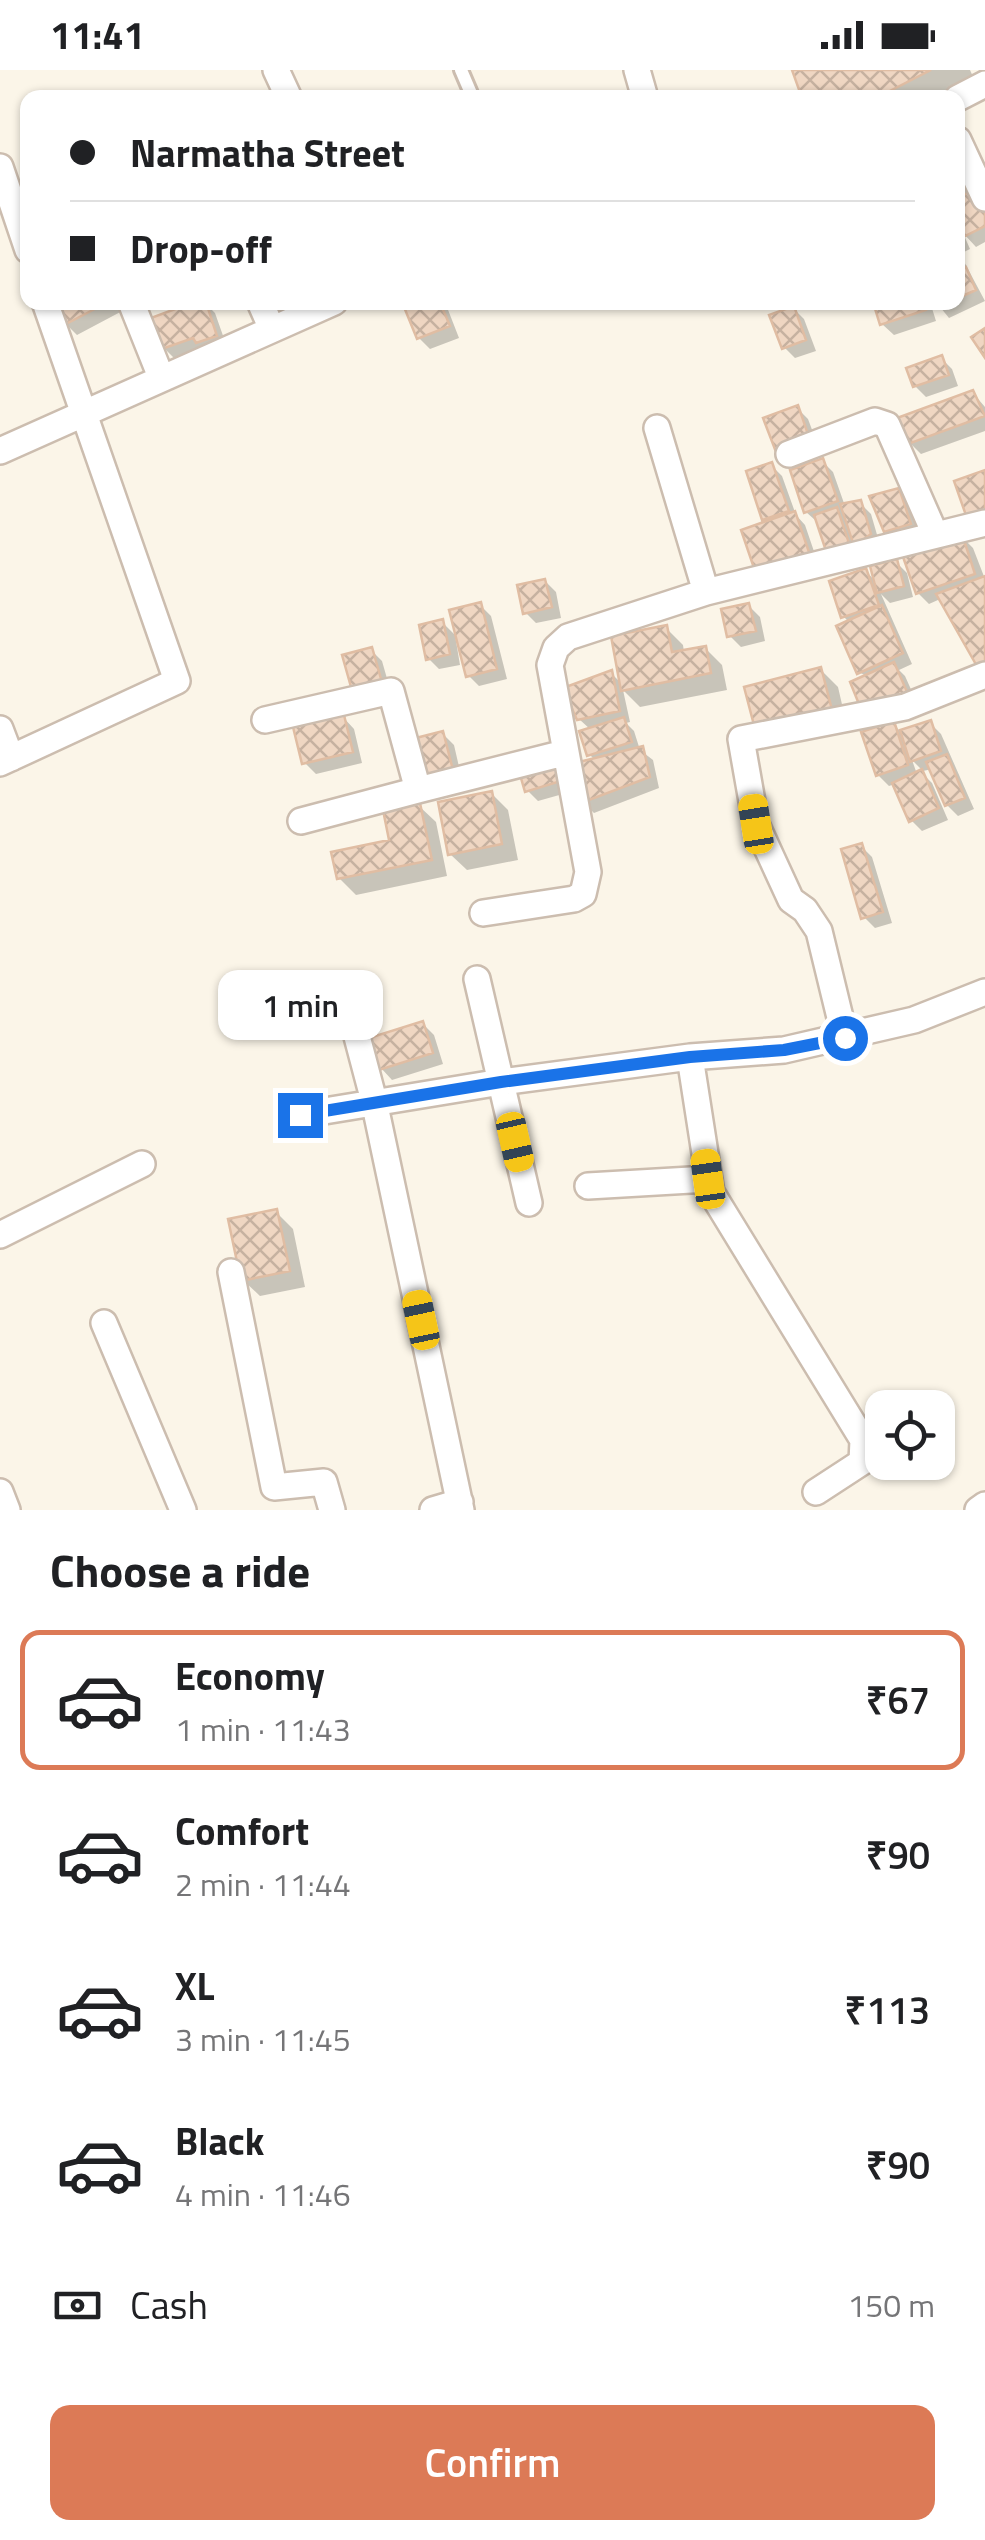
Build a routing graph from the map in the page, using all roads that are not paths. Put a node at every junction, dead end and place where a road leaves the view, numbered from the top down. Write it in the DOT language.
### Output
graph roads {
  1 [pos="965,155"];
  2 [pos="0,167"];
  3 [pos="985,198"];
  4 [pos="20,226"];
  5 [pos="48,310"];
  6 [pos="134,310"];
  7 [pos="264,310"];
  8 [pos="315,310"];
  9 [pos="272,328"];
  10 [pos="161,377"];
  11 [pos="82,414"];
  12 [pos="657,428"];
  13 [pos="0,451"];
  14 [pos="789,454"];
  15 [pos="985,523"];
  16 [pos="936,534"];
  17 [pos="706,592"];
  18 [pos="985,676"];
  19 [pos="265,720"];
  20 [pos="0,729"];
  21 [pos="564,753"];
  22 [pos="6,761"];
  23 [pos="418,790"];
  24 [pos="301,821"];
  25 [pos="483,913"];
  26 [pos="477,979"];
  27 [pos="985,992"];
  28 [pos="355,1028"];
  29 [pos="845,1038"];
  30 [pos="690,1057"];
  31 [pos="501,1082"];
  32 [pos="374,1101"];
  33 [pos="300,1115"];
  34 [pos="142,1164"];
  35 [pos="708,1179"];
  36 [pos="588,1186"];
  37 [pos="528,1203"];
  38 [pos="0,1235"];
  39 [pos="231,1272"];
  40 [pos="104,1323"];
  41 [pos="0,1492"];
  42 [pos="816,1492"];
  43 [pos="985,1505"];
  44 [pos="461,1506"];
  45 [pos="8,1510"];
  46 [pos="183,1510"];
  47 [pos="332,1510"];
  48 [pos="433,1510"];
  49 [pos="978,1510"];
  1 -- 3 [label="street"];
  2 -- 4 [label="street"];
  5 -- 11 [label="street"];
  6 -- 10 [label="street"];
  7 -- 9 [label="street"];
  8 -- 9 [label="street"];
  9 -- 10 [label="street"];
  10 -- 11 [label="street"];
  11 -- 13 [label="street"];
  11 -- 22 [label="street"];
  12 -- 17 [label="street"];
  14 -- 16 [label="street"];
  15 -- 16 [label="street"];
  16 -- 17 [label="street"];
  17 -- 21 [label="street"];
  18 -- 29 [label="street"];
  19 -- 23 [label="street"];
  20 -- 22 [label="street"];
  21 -- 23 [label="street"];
  21 -- 25 [label="street"];
  23 -- 24 [label="street"];
  26 -- 31 [label="street"];
  27 -- 29 [label="street"];
  28 -- 32 [label="street"];
  29 -- 30 [label="street"];
  30 -- 31 [label="street"];
  30 -- 35 [label="street"];
  31 -- 32 [label="street"];
  31 -- 37 [label="street"];
  32 -- 33 [label="street"];
  32 -- 44 [label="street"];
  34 -- 38 [label="street"];
  35 -- 36 [label="street"];
  35 -- 42 [label="street"];
  39 -- 47 [label="street"];
  40 -- 46 [label="street"];
  41 -- 45 [label="street"];
  43 -- 49 [label="street"];
  44 -- 48 [label="street"];
}
